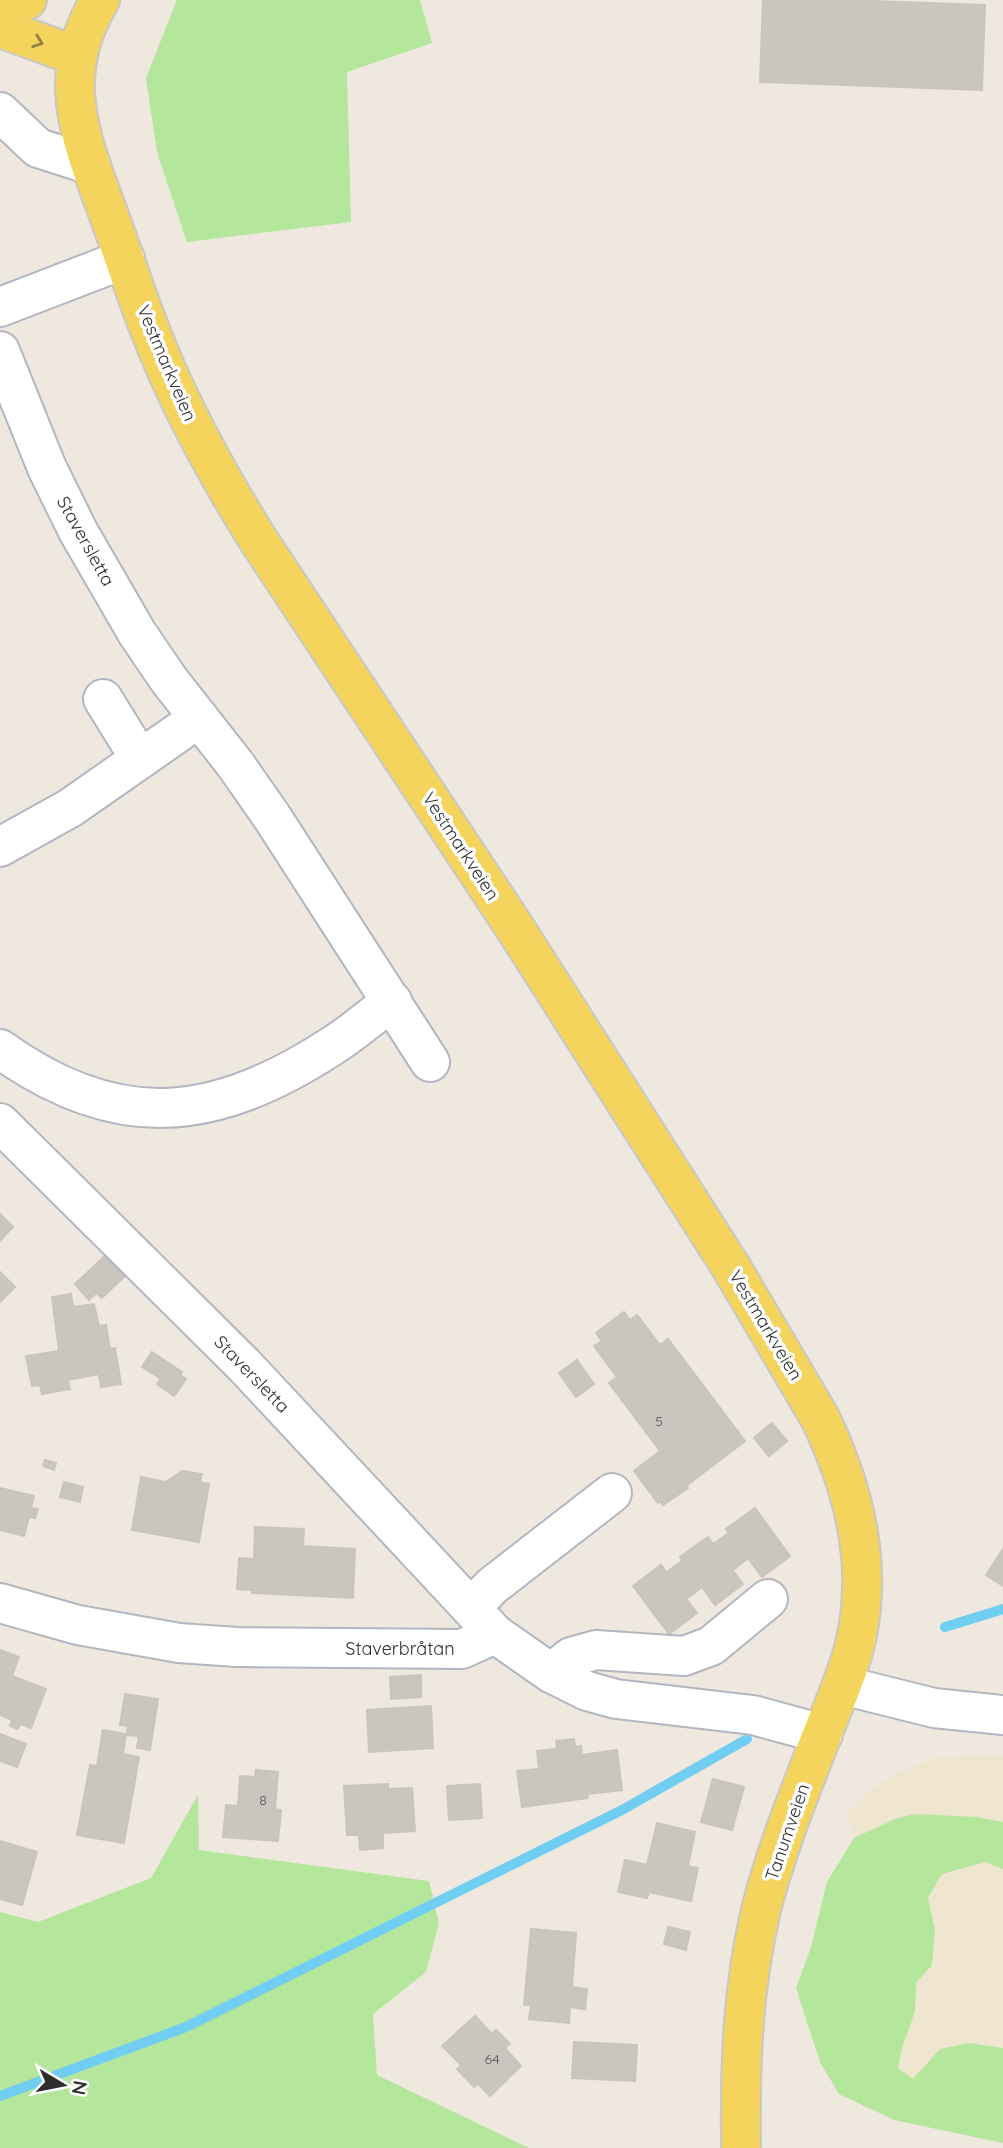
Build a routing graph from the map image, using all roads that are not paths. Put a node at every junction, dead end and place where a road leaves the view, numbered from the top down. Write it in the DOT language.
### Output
graph roads {
  1 [pos="27,0"];
  2 [pos="100,0"];
  3 [pos="0,4"];
  4 [pos="0,28"];
  5 [pos="77,55"];
  6 [pos="0,112"];
  7 [pos="91,165"];
  8 [pos="125,259"];
  9 [pos="0,307"];
  10 [pos="0,351"];
  11 [pos="103,699"];
  12 [pos="199,718"];
  13 [pos="140,759"];
  14 [pos="0,847"];
  15 [pos="392,1001"];
  16 [pos="0,1049"];
  17 [pos="430,1062"];
  18 [pos="0,1123"];
  19 [pos="612,1493"];
  20 [pos="768,1599"];
  21 [pos="0,1603"];
  22 [pos="483,1621"];
  23 [pos="551,1673"];
  24 [pos="842,1685"];
  25 [pos="1003,1715"];
  26 [pos="823,1734"];
  27 [pos="741,2148"];
  1 -- 3 [label="main road"];
  2 -- 5 [label="main road, Vestmarkveien"];
  4 -- 5 [label="main road, one-way"];
  5 -- 7 [label="main road, Vestmarkveien"];
  6 -- 7 [label="street"];
  7 -- 8 [label="main road, Vestmarkveien"];
  8 -- 9 [label="street"];
  8 -- 24 [label="main road, Vestmarkveien"];
  10 -- 12 [label="street, Staversletta"];
  11 -- 13 [label="street"];
  12 -- 13 [label="street"];
  12 -- 15 [label="street, Staversletta"];
  13 -- 14 [label="street"];
  15 -- 16 [label="street"];
  15 -- 17 [label="street, Staversletta"];
  18 -- 22 [label="street, Staversletta"];
  19 -- 22 [label="street, Staverbråtan"];
  20 -- 23 [label="street"];
  21 -- 22 [label="street, Staverbråtan"];
  22 -- 23 [label="street"];
  23 -- 26 [label="street"];
  24 -- 25 [label="street"];
  24 -- 26 [label="main road, Tanumveien"];
  26 -- 27 [label="main road, Tanumveien"];
}
